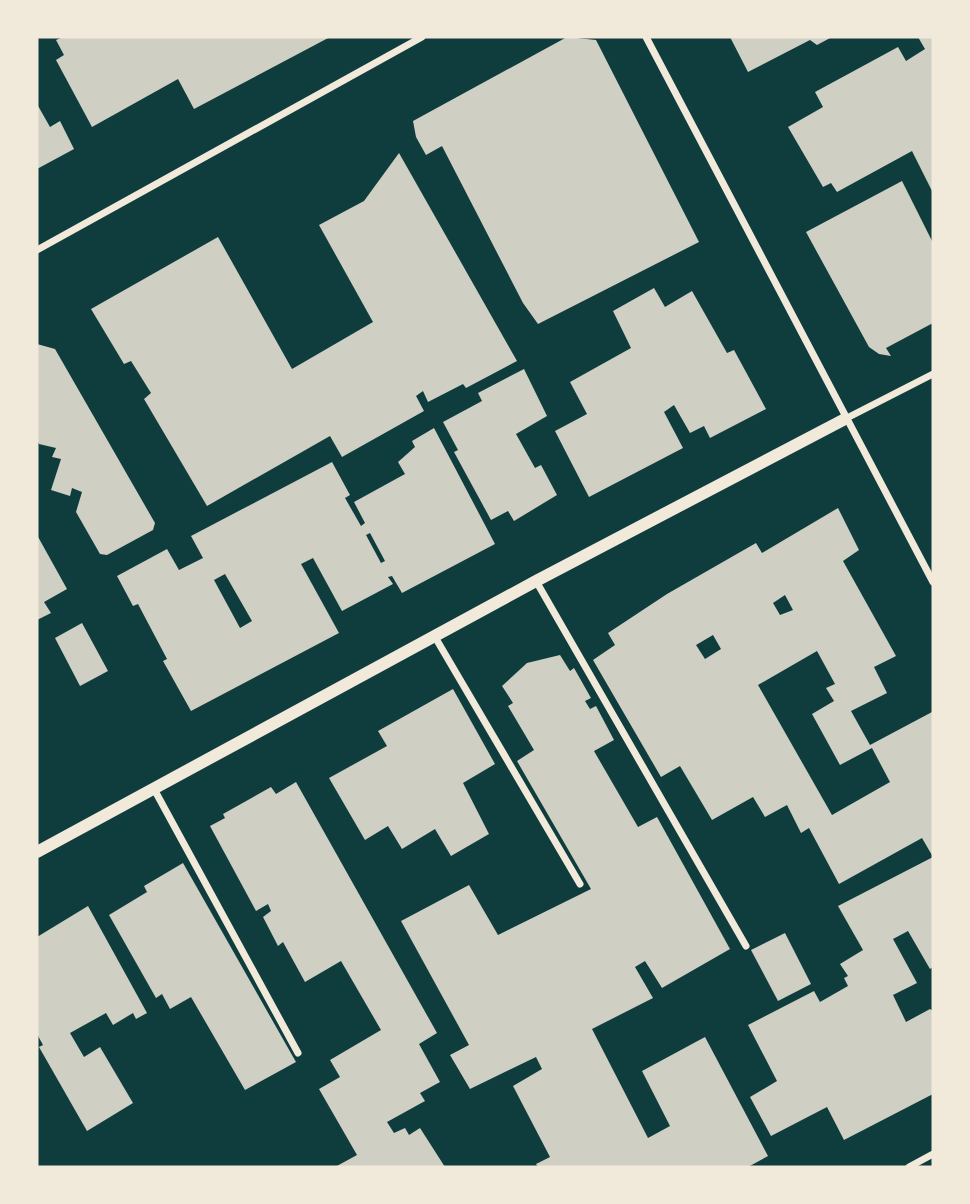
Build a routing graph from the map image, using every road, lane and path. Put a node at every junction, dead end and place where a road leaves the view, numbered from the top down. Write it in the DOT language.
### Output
graph roads {
  1 [pos="422,37"];
  2 [pos="646,37"];
  3 [pos="37,250"];
  4 [pos="933,374"];
  5 [pos="845,419"];
  6 [pos="536,580"];
  7 [pos="933,582"];
  8 [pos="435,637"];
  9 [pos="154,789"];
  10 [pos="37,852"];
  11 [pos="580,884"];
  12 [pos="746,946"];
  13 [pos="298,1053"];
  14 [pos="933,1154"];
  15 [pos="909,1167"];
  1 -- 3 [label="street"];
  2 -- 5 [label="street"];
  4 -- 5 [label="street"];
  5 -- 6 [label="street"];
  5 -- 7 [label="street"];
  6 -- 8 [label="street"];
  6 -- 12 [label="street"];
  8 -- 9 [label="street"];
  8 -- 11 [label="street"];
  9 -- 10 [label="street"];
  9 -- 13 [label="street"];
  14 -- 15 [label="street"];
}
